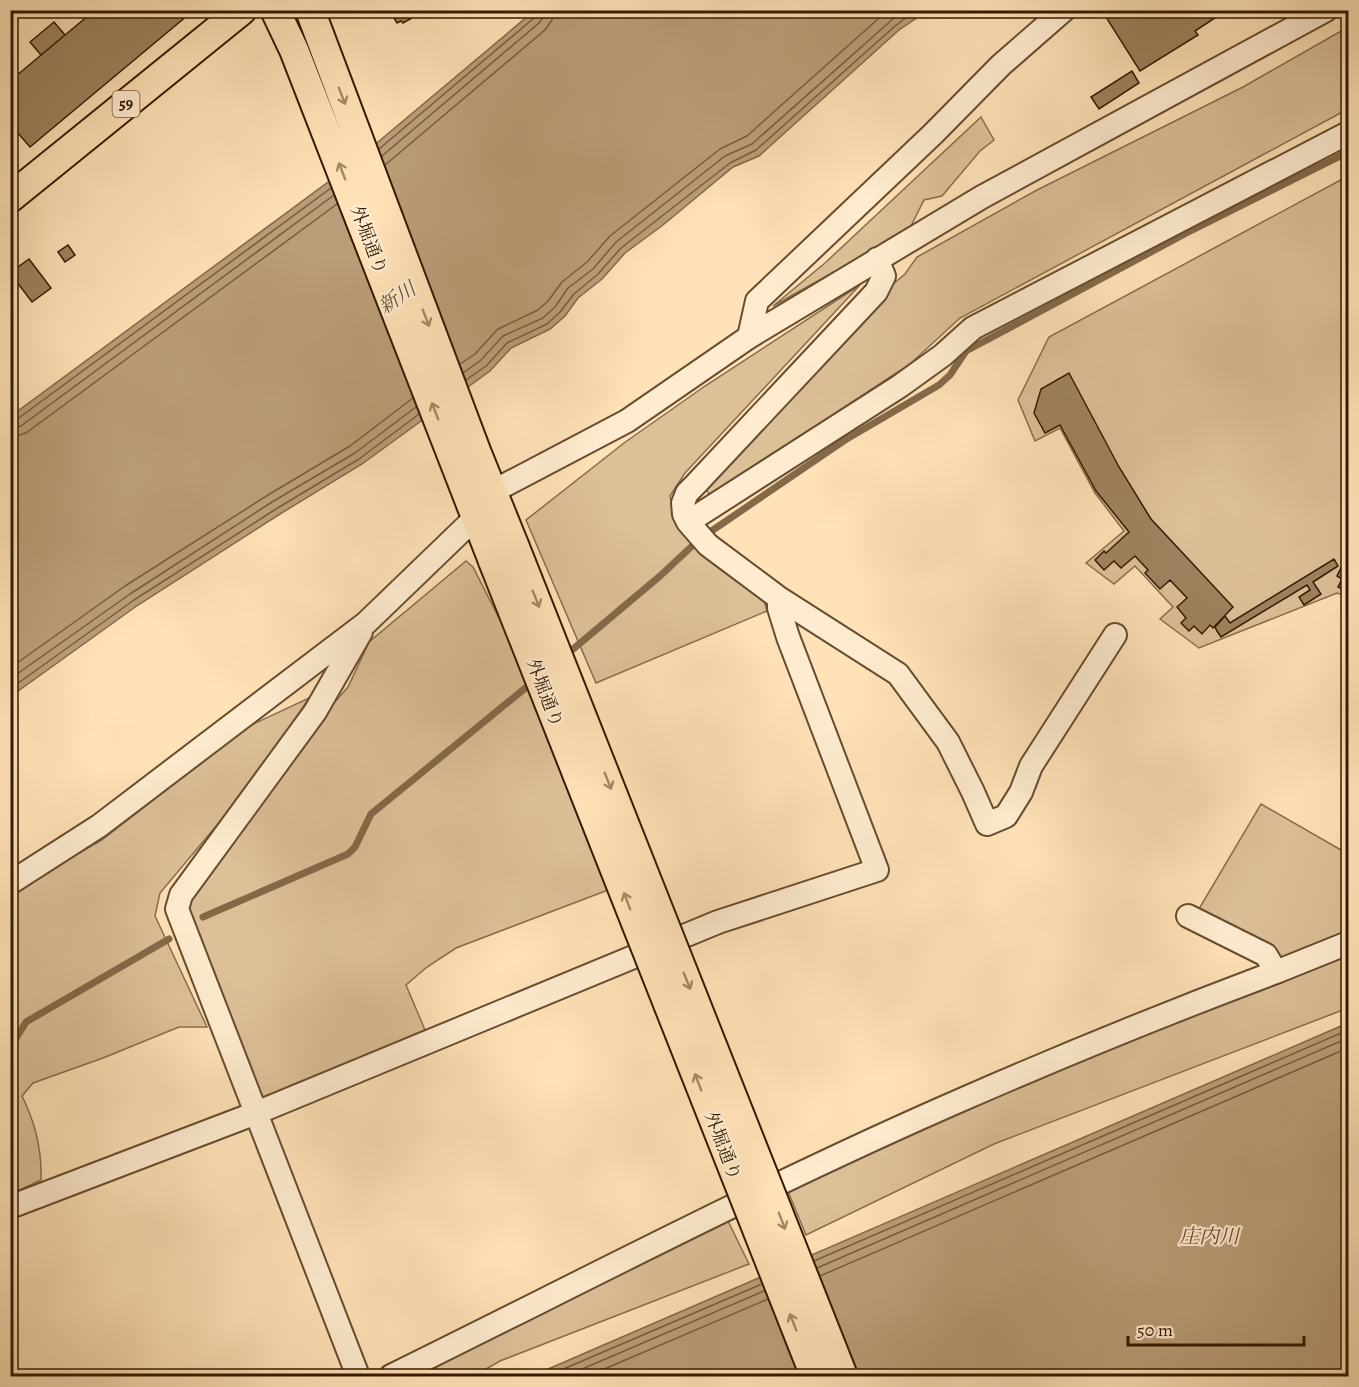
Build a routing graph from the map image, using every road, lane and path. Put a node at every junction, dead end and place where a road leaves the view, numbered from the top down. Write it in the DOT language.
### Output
graph roads {
  1 [pos="242,10"];
  2 [pos="275,10"];
  3 [pos="310,10"];
  4 [pos="1064,10"];
  5 [pos="1326,10"];
  6 [pos="1348,133"];
  7 [pos="10,198"];
  8 [pos="877,259"];
  9 [pos="749,337"];
  10 [pos="466,458"];
  11 [pos="492,492"];
  12 [pos="475,518"];
  13 [pos="688,522"];
  14 [pos="504,553"];
  15 [pos="779,598"];
  16 [pos="366,623"];
  17 [pos="1115,635"];
  18 [pos="10,883"];
  19 [pos="1188,916"];
  20 [pos="1348,943"];
  21 [pos="1275,972"];
  22 [pos="256,1113"];
  23 [pos="10,1207"];
  24 [pos="358,1377"];
  25 [pos="391,1377"];
  26 [pos="814,1377"];
  27 [pos="843,1377"];
  1 -- 7 [label="main road, 59"];
  10 -- 2 [label="main road, 外堀通り, one-way"];
  3 -- 10 [label="main road, 外堀通り, one-way"];
  4 -- 9 [label="street"];
  5 -- 8 [label="street"];
  6 -- 13 [label="street"];
  8 -- 9 [label="street"];
  8 -- 13 [label="street"];
  9 -- 11 [label="street"];
  10 -- 11 [label="main road, 外堀通り"];
  10 -- 12 [label="main road, 外堀通り"];
  11 -- 12 [label="street"];
  11 -- 14 [label="main road, 外堀通り"];
  12 -- 14 [label="main road, 外堀通り"];
  12 -- 16 [label="street"];
  13 -- 15 [label="street"];
  26 -- 14 [label="main road, 外堀通り, one-way, bridge"];
  14 -- 27 [label="main road, 外堀通り, one-way, bridge"];
  15 -- 17 [label="street"];
  15 -- 22 [label="street"];
  16 -- 18 [label="street"];
  16 -- 22 [label="street"];
  19 -- 21 [label="street"];
  20 -- 21 [label="street"];
  21 -- 25 [label="street"];
  22 -- 23 [label="street"];
  22 -- 24 [label="street"];
}
